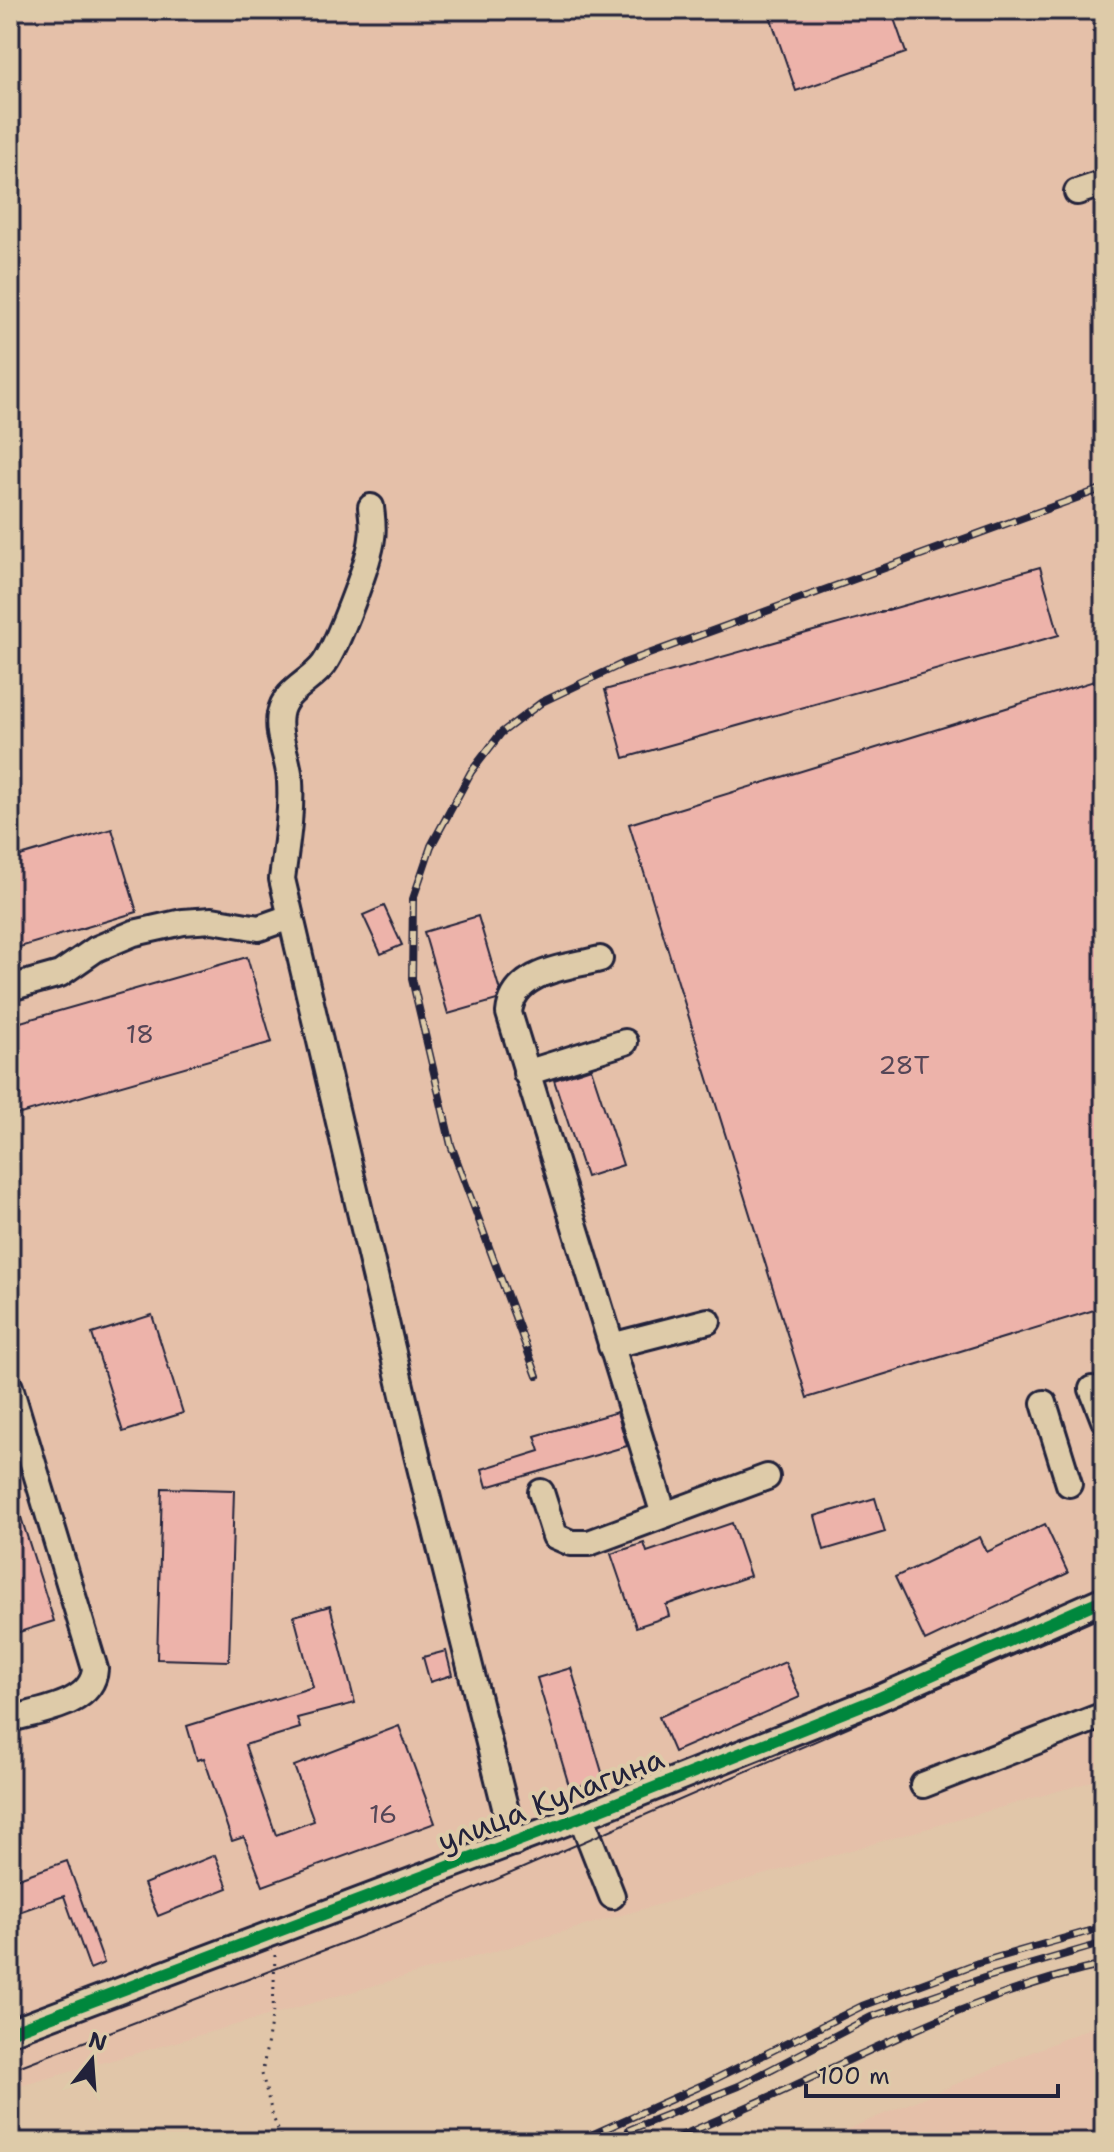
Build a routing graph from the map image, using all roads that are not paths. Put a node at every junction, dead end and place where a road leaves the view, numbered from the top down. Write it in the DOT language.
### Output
graph roads {
  1 [pos="1104,183"];
  2 [pos="1077,192"];
  3 [pos="371,507"];
  4 [pos="290,917"];
  5 [pos="600,959"];
  6 [pos="10,988"];
  7 [pos="625,1042"];
  8 [pos="526,1073"];
  9 [pos="708,1321"];
  10 [pos="611,1346"];
  11 [pos="10,1387"];
  12 [pos="1092,1389"];
  13 [pos="1044,1403"];
  14 [pos="1104,1420"];
  15 [pos="767,1477"];
  16 [pos="1069,1484"];
  17 [pos="541,1492"];
  18 [pos="664,1515"];
  19 [pos="1104,1599"];
  20 [pos="1104,1715"];
  21 [pos="10,1719"];
  22 [pos="923,1785"];
  23 [pos="581,1817"];
  24 [pos="514,1843"];
  25 [pos="612,1896"];
  26 [pos="10,2032"];
  1 -- 2 [label="street"];
  3 -- 4 [label="street"];
  4 -- 6 [label="street"];
  4 -- 24 [label="street"];
  5 -- 8 [label="street"];
  7 -- 8 [label="street"];
  8 -- 10 [label="street"];
  9 -- 10 [label="street"];
  10 -- 18 [label="street"];
  11 -- 21 [label="street"];
  12 -- 14 [label="street"];
  13 -- 16 [label="street"];
  15 -- 18 [label="street"];
  17 -- 18 [label="street"];
  19 -- 23 [label="street, улица Кулагина"];
  20 -- 22 [label="street"];
  23 -- 24 [label="street, улица Кулагина"];
  23 -- 25 [label="street"];
  24 -- 26 [label="street, улица Кулагина"];
}
